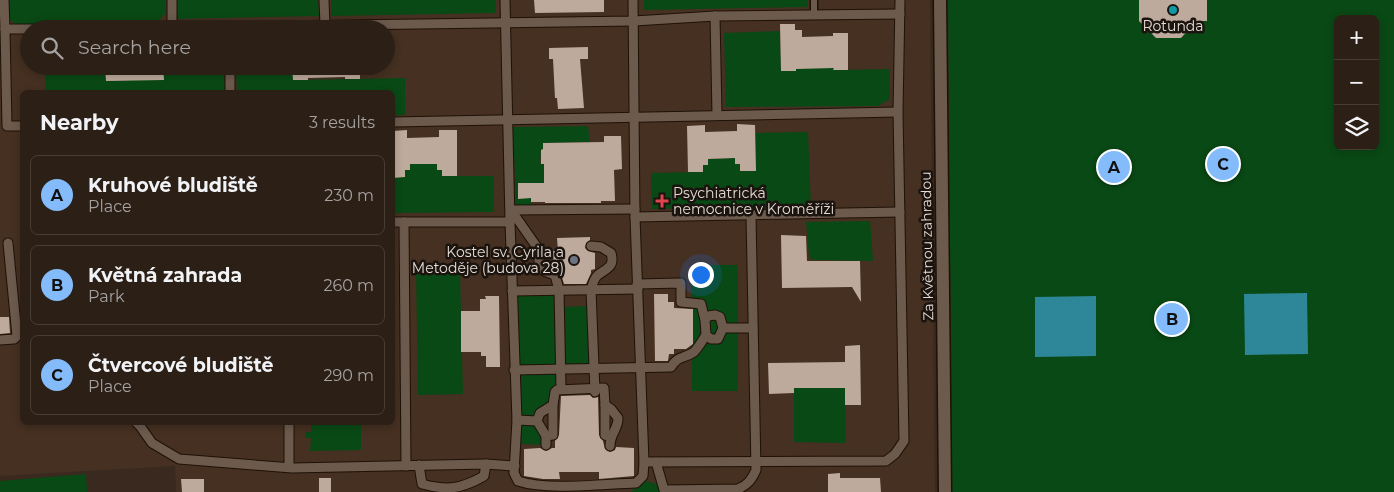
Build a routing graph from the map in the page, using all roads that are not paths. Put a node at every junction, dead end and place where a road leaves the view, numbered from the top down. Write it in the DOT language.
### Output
graph roads {
  1 [pos="4,0"];
  2 [pos="172,0"];
  3 [pos="324,0"];
  4 [pos="506,0"];
  5 [pos="633,0"];
  6 [pos="814,0"];
  7 [pos="900,0"];
  8 [pos="940,0"];
  9 [pos="900,14"];
  10 [pos="814,15"];
  11 [pos="715,16"];
  12 [pos="172,20"];
  13 [pos="325,20"];
  14 [pos="634,21"];
  15 [pos="506,22"];
  16 [pos="395,24"];
  17 [pos="5,29"];
  18 [pos="20,29"];
  19 [pos="230,75"];
  20 [pos="230,90"];
  21 [pos="898,112"];
  22 [pos="717,115"];
  23 [pos="635,117"];
  24 [pos="508,120"];
  25 [pos="395,122"];
  26 [pos="4,126"];
  27 [pos="20,126"];
  28 [pos="511,210"];
  29 [pos="900,212"];
  30 [pos="635,213"];
  31 [pos="751,215"];
  32 [pos="395,222"];
  33 [pos="404,222"];
  34 [pos="510,222"];
  35 [pos="8,243"];
  36 [pos="590,246"];
  37 [pos="638,287"];
  38 [pos="559,290"];
  39 [pos="591,290"];
  40 [pos="512,291"];
  41 [pos="705,320"];
  42 [pos="723,328"];
  43 [pos="753,328"];
  44 [pos="706,335"];
  45 [pos="0,340"];
  46 [pos="20,341"];
  47 [pos="641,368"];
  48 [pos="594,369"];
  49 [pos="514,370"];
  50 [pos="560,370"];
  51 [pos="561,389"];
  52 [pos="595,390"];
  53 [pos="553,405"];
  54 [pos="605,405"];
  55 [pos="517,420"];
  56 [pos="537,421"];
  57 [pos="139,425"];
  58 [pos="289,425"];
  59 [pos="546,436"];
  60 [pos="546,446"];
  61 [pos="755,461"];
  62 [pos="644,462"];
  63 [pos="656,462"];
  64 [pos="486,464"];
  65 [pos="419,465"];
  66 [pos="406,466"];
  67 [pos="515,466"];
  68 [pos="290,467"];
  69 [pos="611,488"];
  70 [pos="547,489"];
  71 [pos="664,491"];
  72 [pos="944,492"];
  1 -- 17 [label="street"];
  2 -- 12 [label="street"];
  3 -- 13 [label="street"];
  4 -- 15 [label="street"];
  5 -- 14 [label="street"];
  6 -- 10 [label="lane"];
  7 -- 9 [label="street"];
  8 -- 72 [label="street, Za Květnou zahradou"];
  9 -- 10 [label="street"];
  9 -- 21 [label="street"];
  10 -- 11 [label="street"];
  11 -- 14 [label="street"];
  11 -- 22 [label="street"];
  14 -- 15 [label="street"];
  14 -- 23 [label="street"];
  15 -- 16 [label="street"];
  15 -- 24 [label="street"];
  17 -- 18 [label="street"];
  17 -- 26 [label="street"];
  19 -- 20 [label="street"];
  21 -- 22 [label="street"];
  21 -- 29 [label="street"];
  22 -- 23 [label="street"];
  23 -- 24 [label="street"];
  23 -- 30 [label="street"];
  24 -- 25 [label="street"];
  24 -- 28 [label="street"];
  26 -- 27 [label="street"];
  28 -- 30 [label="street"];
  28 -- 34 [label="street"];
  28 -- 38 [label="street"];
  29 -- 31 [label="street"];
  29 -- 61 [label="street"];
  30 -- 31 [label="street"];
  30 -- 37 [label="street"];
  31 -- 43 [label="street"];
  32 -- 33 [label="street"];
  33 -- 34 [label="street"];
  33 -- 66 [label="street"];
  34 -- 40 [label="street"];
  35 -- 46 [label="street"];
  36 -- 39 [label="street"];
  37 -- 39 [label="street"];
  37 -- 41 [label="street"];
  37 -- 47 [label="street"];
  38 -- 39 [label="street"];
  38 -- 40 [label="street"];
  38 -- 50 [label="street"];
  39 -- 48 [label="street"];
  40 -- 49 [label="street"];
  41 -- 42 [label="street"];
  41 -- 44 [label="street"];
  42 -- 43 [label="street"];
  42 -- 44 [label="street"];
  43 -- 61 [label="street"];
  44 -- 47 [label="street"];
  45 -- 46 [label="street"];
  47 -- 48 [label="street"];
  47 -- 62 [label="street"];
  48 -- 50 [label="street"];
  48 -- 52 [label="street"];
  49 -- 50 [label="street"];
  49 -- 55 [label="street"];
  50 -- 51 [label="street"];
  51 -- 52 [label="street"];
  51 -- 53 [label="street"];
  52 -- 54 [label="street"];
  53 -- 56 [label="street"];
  53 -- 59 [label="street"];
  54 -- 54 [label="street"];
  55 -- 56 [label="street"];
  55 -- 67 [label="street"];
  56 -- 59 [label="street"];
  57 -- 68 [label="street"];
  58 -- 68 [label="street"];
  59 -- 60 [label="street"];
  61 -- 63 [label="street"];
  61 -- 71 [label="street"];
  62 -- 63 [label="street"];
  62 -- 69 [label="street"];
  63 -- 71 [label="street"];
  64 -- 65 [label="street"];
  64 -- 65 [label="street"];
  64 -- 67 [label="street"];
  65 -- 66 [label="street"];
  66 -- 68 [label="street"];
  67 -- 70 [label="street"];
  69 -- 70 [label="street"];
}
